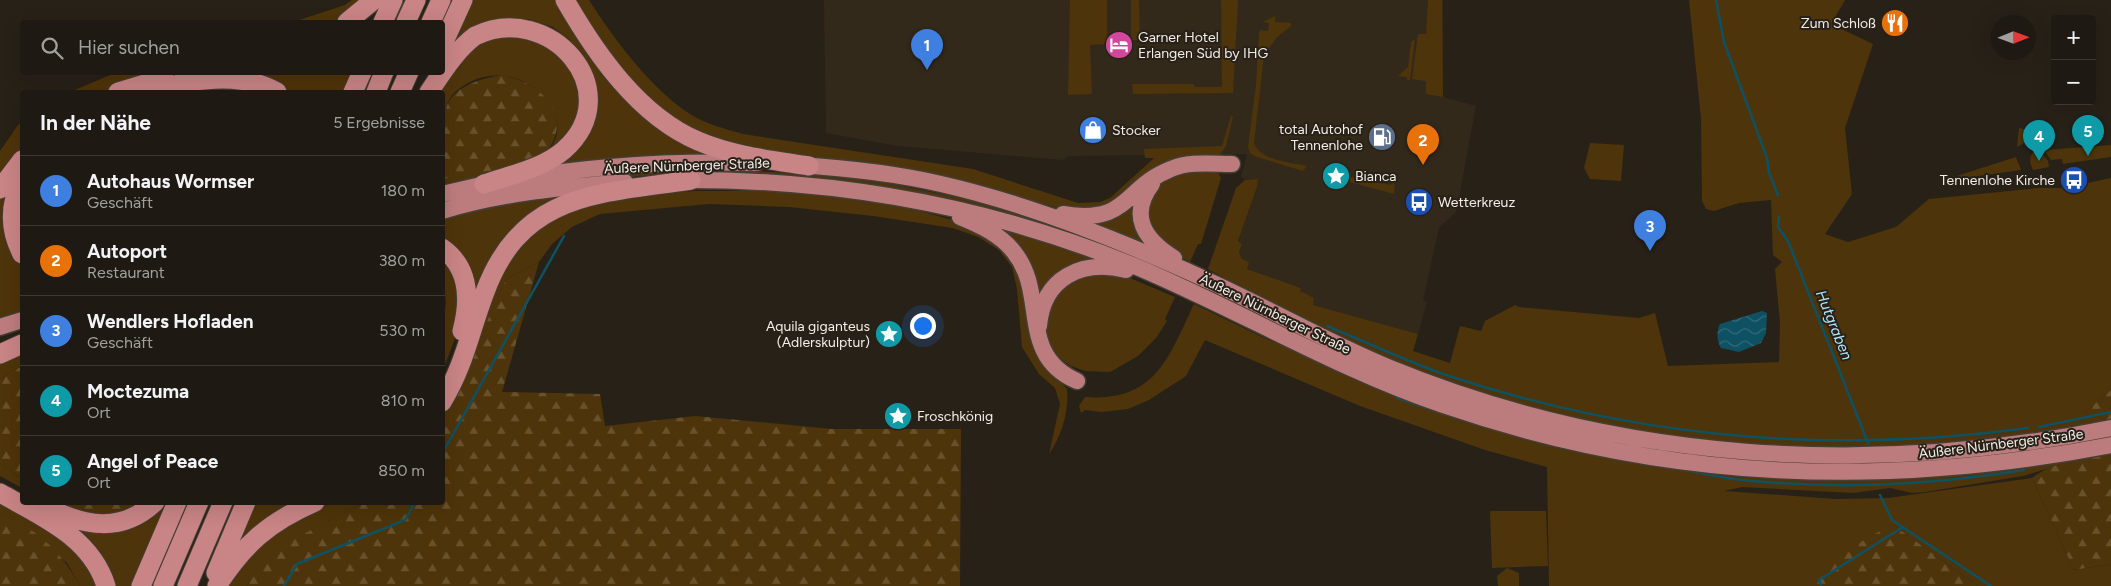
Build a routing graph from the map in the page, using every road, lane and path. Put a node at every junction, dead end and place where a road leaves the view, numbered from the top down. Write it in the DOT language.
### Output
graph roads {
  1 [pos="374,0"];
  2 [pos="393,0"];
  3 [pos="416,0"];
  4 [pos="441,0"];
  5 [pos="463,0"];
  6 [pos="565,0"];
  7 [pos="349,20"];
  8 [pos="384,20"];
  9 [pos="407,20"];
  10 [pos="432,20"];
  11 [pos="445,39"];
  12 [pos="445,69"];
  13 [pos="174,75"];
  14 [pos="361,75"];
  15 [pos="383,75"];
  16 [pos="408,75"];
  17 [pos="430,75"];
  18 [pos="441,75"];
  19 [pos="123,90"];
  20 [pos="160,90"];
  21 [pos="272,90"];
  22 [pos="354,90"];
  23 [pos="377,90"];
  24 [pos="401,90"];
  25 [pos="423,90"];
  26 [pos="431,90"];
  27 [pos="20,163"];
  28 [pos="1232,164"];
  29 [pos="809,166"];
  30 [pos="1158,175"];
  31 [pos="691,180"];
  32 [pos="20,184"];
  33 [pos="484,184"];
  34 [pos="0,189"];
  35 [pos="445,193"];
  36 [pos="916,200"];
  37 [pos="1016,206"];
  38 [pos="445,210"];
  39 [pos="20,250"];
  40 [pos="445,251"];
  41 [pos="1210,281"];
  42 [pos="1171,283"];
  43 [pos="20,321"];
  44 [pos="0,327"];
  45 [pos="20,338"];
  46 [pos="1039,338"];
  47 [pos="0,344"];
  48 [pos="20,345"];
  49 [pos="0,354"];
  50 [pos="445,372"];
  51 [pos="1077,381"];
  52 [pos="445,396"];
  53 [pos="2111,428"];
  54 [pos="2111,445"];
  55 [pos="0,480"];
  56 [pos="0,493"];
  57 [pos="20,493"];
  58 [pos="20,504"];
  59 [pos="22,505"];
  60 [pos="45,505"];
  61 [pos="151,505"];
  62 [pos="176,505"];
  63 [pos="197,505"];
  64 [pos="222,505"];
  65 [pos="245,505"];
  66 [pos="309,505"];
  67 [pos="106,586"];
  68 [pos="141,586"];
  69 [pos="163,586"];
  70 [pos="187,586"];
  71 [pos="211,586"];
  72 [pos="217,586"];
  1 -- 7 [label="highway"];
  2 -- 8 [label="highway"];
  3 -- 9 [label="highway"];
  4 -- 10 [label="highway"];
  5 -- 11 [label="highway"];
  6 -- 29 [label="highway"];
  12 -- 33 [label="highway"];
  13 -- 19 [label="highway"];
  14 -- 22 [label="highway"];
  15 -- 23 [label="highway"];
  16 -- 24 [label="highway"];
  17 -- 25 [label="highway"];
  18 -- 26 [label="highway"];
  20 -- 21 [label="highway"];
  27 -- 34 [label="highway"];
  28 -- 30 [label="highway"];
  29 -- 33 [label="highway, Äußere Nürnberger Straße"];
  29 -- 37 [label="highway, Äußere Nürnberger Straße"];
  30 -- 37 [label="highway"];
  30 -- 41 [label="highway"];
  31 -- 36 [label="highway, Äußere Nürnberger Straße"];
  31 -- 38 [label="highway, Äußere Nürnberger Straße"];
  31 -- 52 [label="highway"];
  32 -- 39 [label="highway"];
  33 -- 35 [label="highway, Äußere Nürnberger Straße"];
  36 -- 42 [label="highway, Äußere Nürnberger Straße"];
  36 -- 46 [label="highway"];
  37 -- 41 [label="highway, Äußere Nürnberger Straße"];
  40 -- 50 [label="highway"];
  41 -- 53 [label="highway, Äußere Nürnberger Straße"];
  42 -- 46 [label="highway"];
  42 -- 54 [label="highway, Äußere Nürnberger Straße"];
  43 -- 44 [label="highway"];
  45 -- 47 [label="highway"];
  46 -- 51 [label="highway"];
  48 -- 49 [label="highway"];
  55 -- 57 [label="highway"];
  56 -- 58 [label="highway"];
  59 -- 67 [label="highway"];
  60 -- 61 [label="highway"];
  62 -- 68 [label="highway"];
  63 -- 69 [label="highway"];
  64 -- 70 [label="highway"];
  65 -- 71 [label="highway"];
  66 -- 72 [label="highway"];
}
